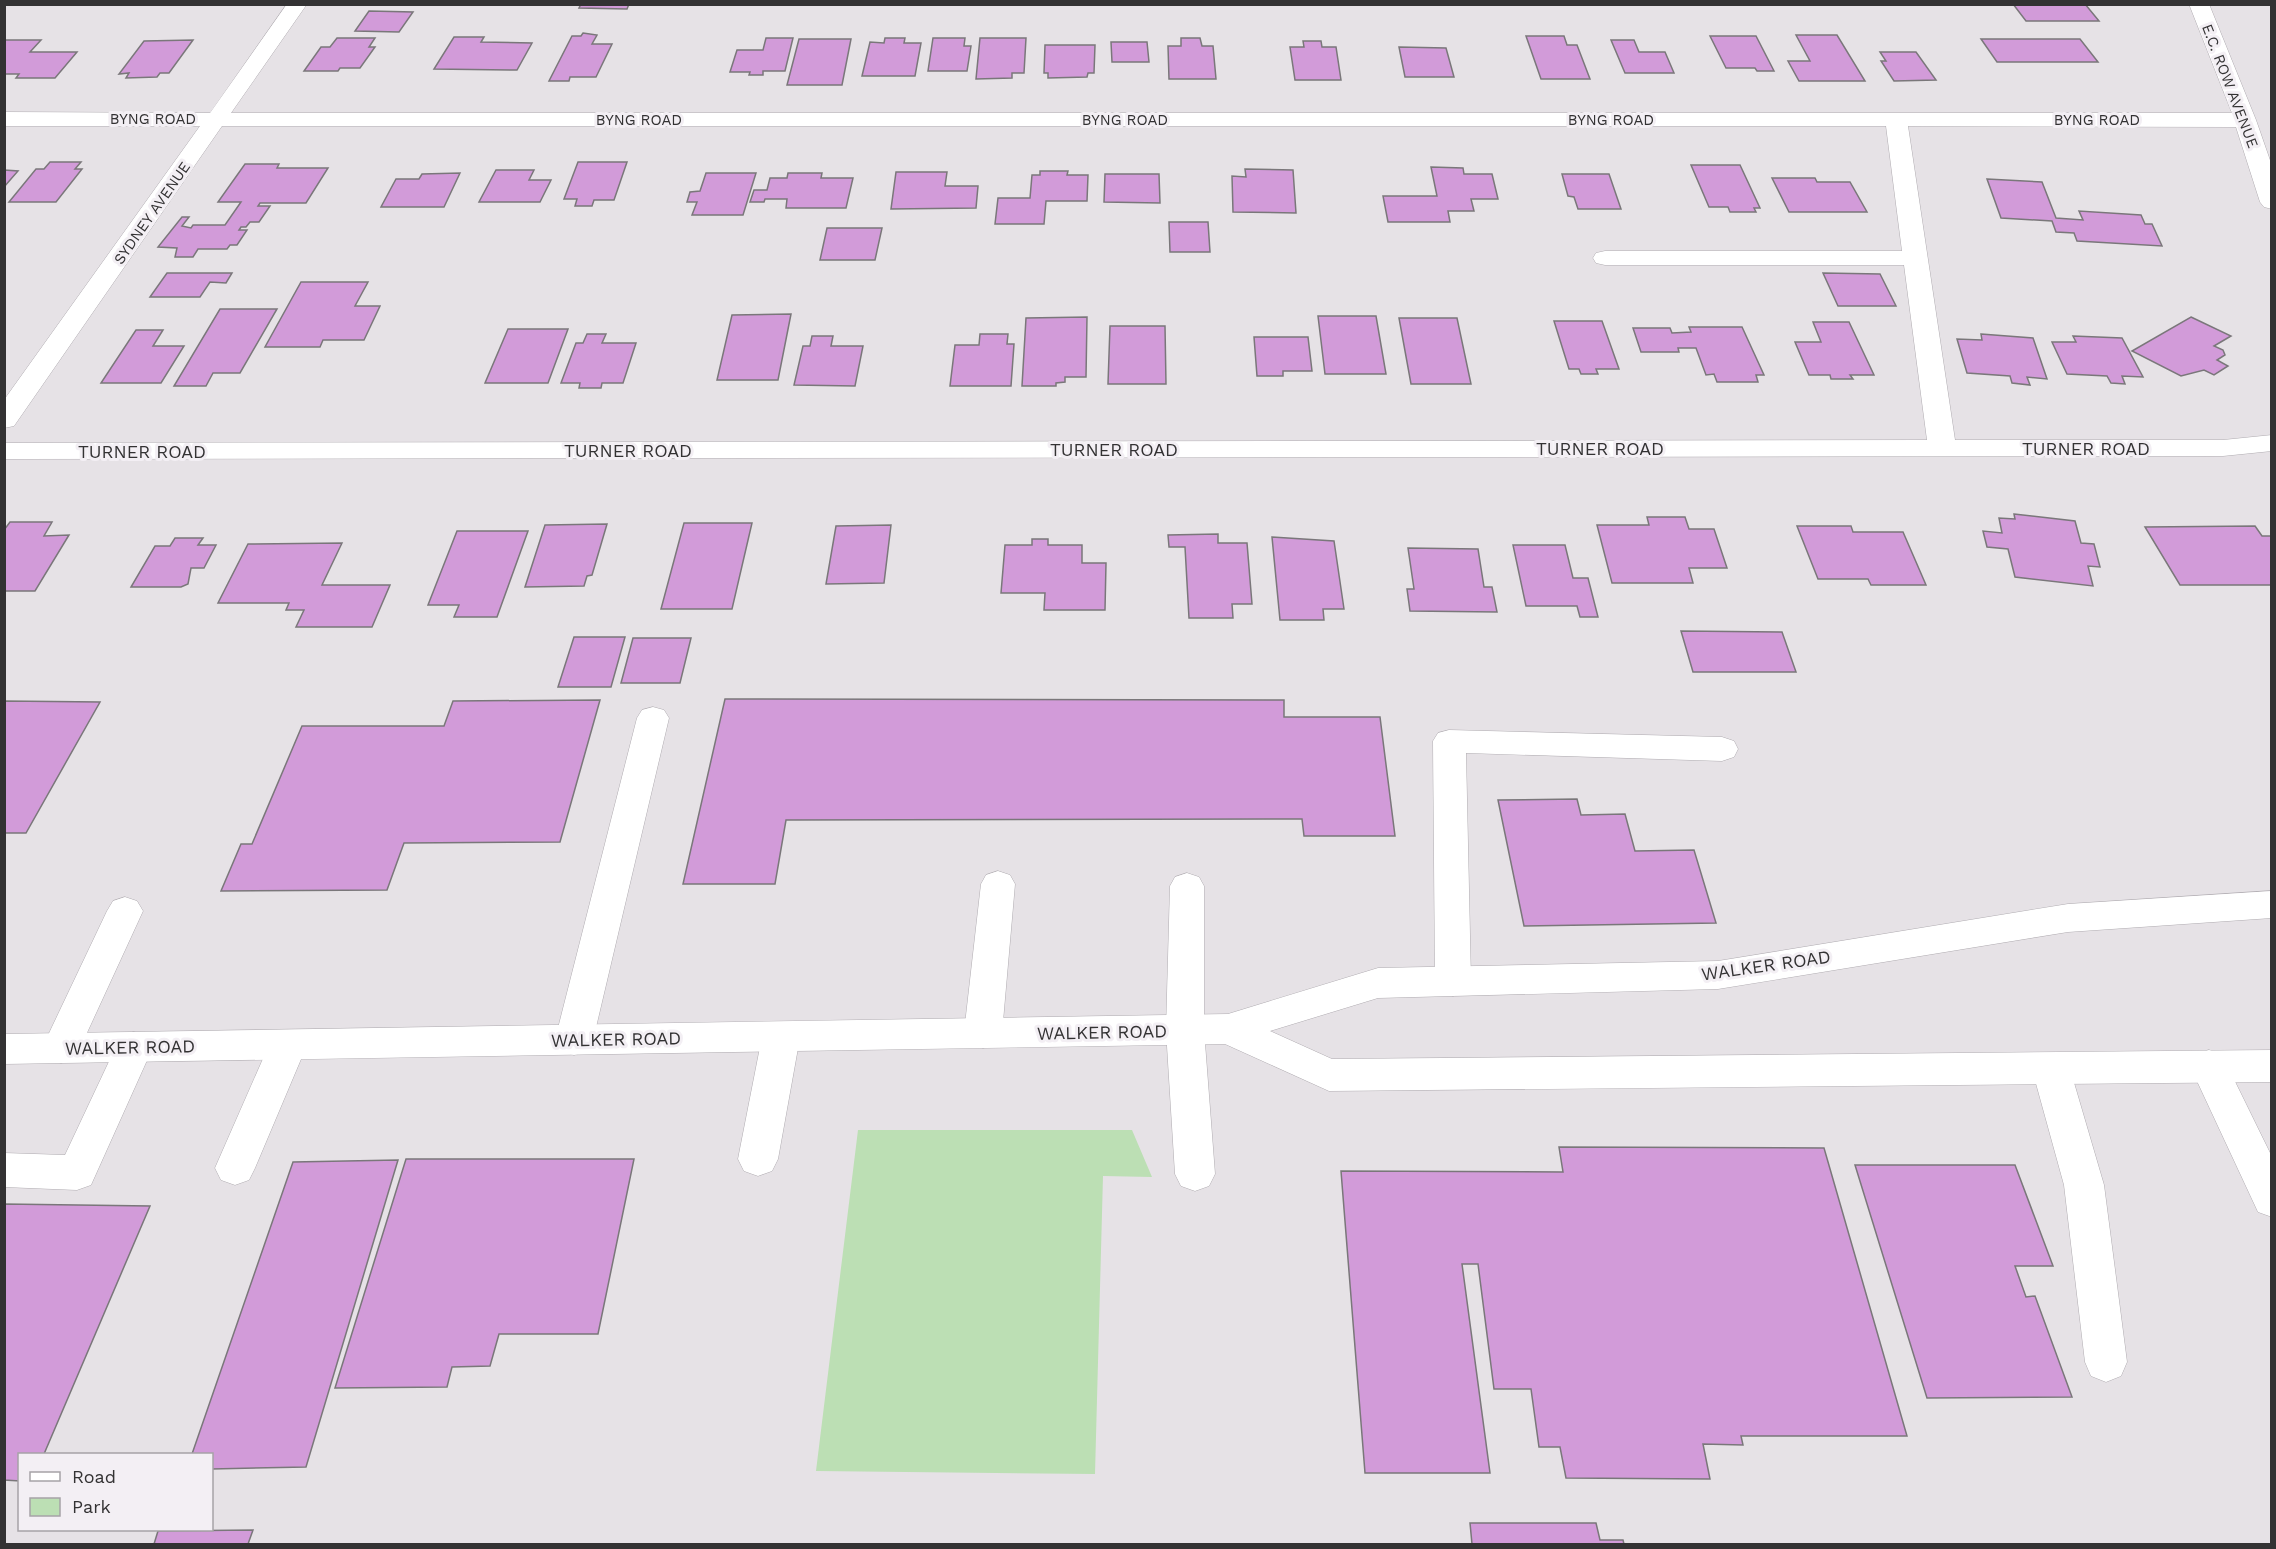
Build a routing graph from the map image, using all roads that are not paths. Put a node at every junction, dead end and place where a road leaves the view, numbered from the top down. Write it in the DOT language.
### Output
graph roads {
  1 [pos="297,4"];
  2 [pos="2199,4"];
  3 [pos="4,119"];
  4 [pos="217,119"];
  5 [pos="1896,120"];
  6 [pos="2245,120"];
  7 [pos="2271,202"];
  8 [pos="1605,258"];
  9 [pos="1916,258"];
  10 [pos="4,420"];
  11 [pos="2271,443"];
  12 [pos="1942,448"];
  13 [pos="4,451"];
  14 [pos="653,718"];
  15 [pos="1722,749"];
  16 [pos="998,884"];
  17 [pos="1187,886"];
  18 [pos="2271,904"];
  19 [pos="125,911"];
  20 [pos="1453,981"];
  21 [pos="1228,1029"];
  22 [pos="1185,1030"];
  23 [pos="983,1034"];
  24 [pos="781,1037"];
  25 [pos="574,1040"];
  26 [pos="288,1045"];
  27 [pos="134,1047"];
  28 [pos="62,1048"];
  29 [pos="4,1049"];
  30 [pos="2209,1066"];
  31 [pos="2271,1066"];
  32 [pos="2051,1069"];
  33 [pos="758,1159"];
  34 [pos="235,1168"];
  35 [pos="4,1170"];
  36 [pos="1195,1174"];
  37 [pos="2271,1200"];
  38 [pos="2106,1362"];
  1 -- 4 [label="street, SYDNEY AVENUE"];
  2 -- 6 [label="street, E.C. ROW AVENUE"];
  3 -- 4 [label="street, BYNG ROAD"];
  4 -- 5 [label="street, BYNG ROAD"];
  4 -- 10 [label="street, SYDNEY AVENUE"];
  5 -- 6 [label="street, BYNG ROAD"];
  5 -- 9 [label="street"];
  6 -- 7 [label="street, E.C. ROW AVENUE"];
  8 -- 9 [label="street"];
  9 -- 12 [label="street"];
  11 -- 12 [label="street, TURNER ROAD"];
  12 -- 13 [label="street, TURNER ROAD"];
  14 -- 25 [label="street"];
  15 -- 20 [label="street"];
  16 -- 23 [label="street"];
  17 -- 22 [label="street"];
  18 -- 20 [label="street, WALKER ROAD"];
  19 -- 28 [label="street"];
  20 -- 21 [label="street, WALKER ROAD"];
  21 -- 22 [label="street, WALKER ROAD"];
  21 -- 32 [label="street, WALKER ROAD"];
  22 -- 23 [label="street, WALKER ROAD"];
  22 -- 36 [label="street"];
  23 -- 24 [label="street, WALKER ROAD"];
  24 -- 25 [label="street, WALKER ROAD"];
  24 -- 33 [label="street"];
  25 -- 26 [label="street, WALKER ROAD"];
  26 -- 27 [label="street, WALKER ROAD"];
  26 -- 34 [label="street"];
  27 -- 28 [label="street, WALKER ROAD"];
  27 -- 35 [label="street"];
  28 -- 29 [label="street, WALKER ROAD"];
  30 -- 31 [label="street, WALKER ROAD"];
  30 -- 32 [label="street, WALKER ROAD"];
  30 -- 37 [label="street"];
  32 -- 38 [label="street"];
}
